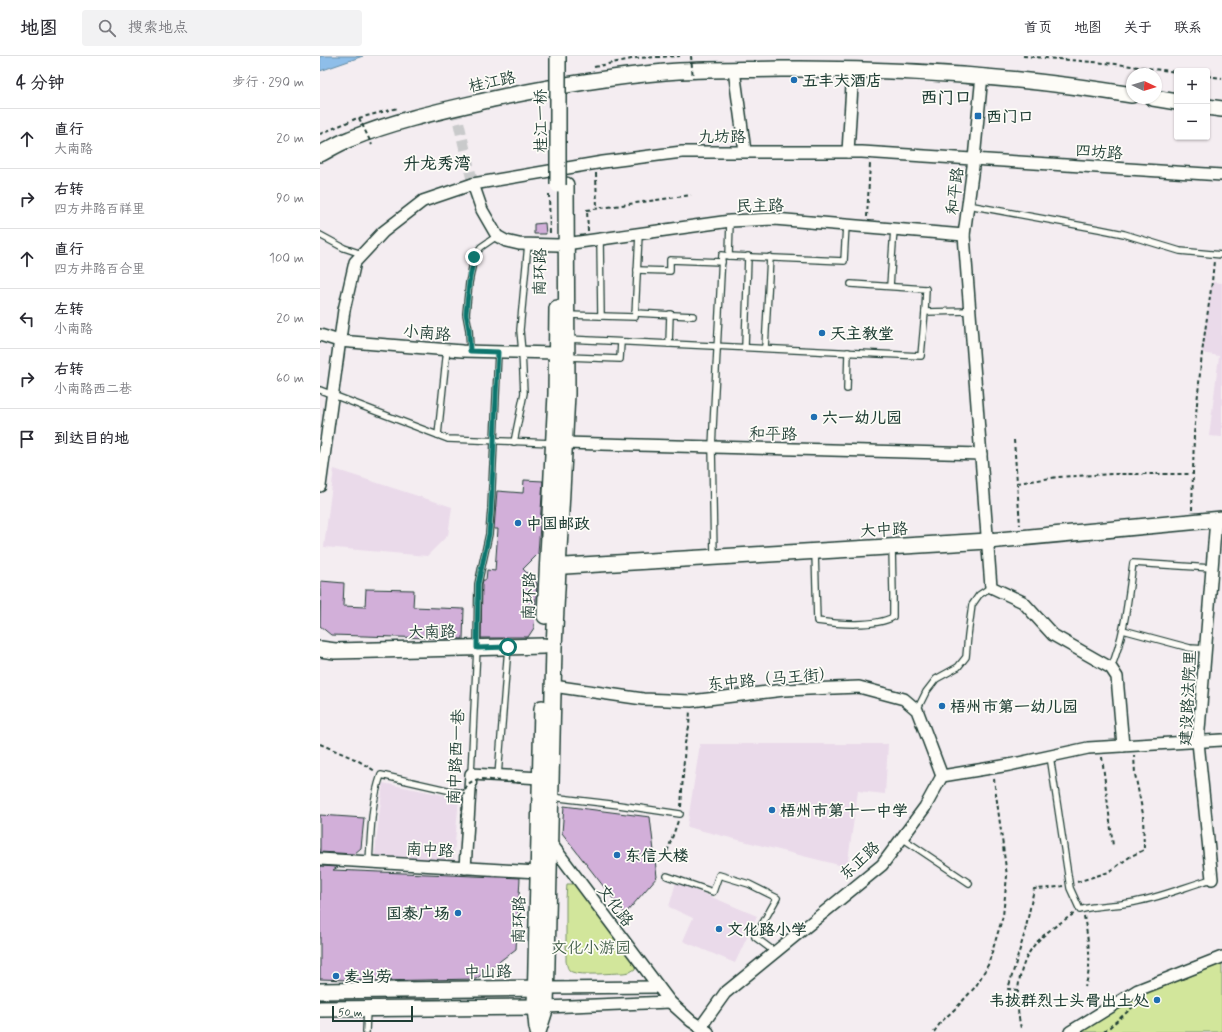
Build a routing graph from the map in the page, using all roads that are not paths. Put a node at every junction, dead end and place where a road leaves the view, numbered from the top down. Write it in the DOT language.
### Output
graph roads {
  1 [pos="558,56"];
  2 [pos="566,56"];
  3 [pos="854,69"];
  4 [pos="734,70"];
  5 [pos="982,75"];
  6 [pos="1126,94"];
  7 [pos="1162,100"];
  8 [pos="1174,102"];
  9 [pos="1210,107"];
  10 [pos="1222,109"];
  11 [pos="745,151"];
  12 [pos="848,152"];
  13 [pos="320,154"];
  14 [pos="974,158"];
  15 [pos="1222,175"];
  16 [pos="472,184"];
  17 [pos="558,188"];
  18 [pos="968,205"];
  19 [pos="730,221"];
  20 [pos="846,225"];
  21 [pos="894,229"];
  22 [pos="639,234"];
  23 [pos="320,235"];
  24 [pos="964,235"];
  25 [pos="497,236"];
  26 [pos="594,240"];
  27 [pos="528,244"];
  28 [pos="558,245"];
  29 [pos="362,254"];
  30 [pos="729,256"];
  31 [pos="748,256"];
  32 [pos="1222,256"];
  33 [pos="770,258"];
  34 [pos="722,262"];
  35 [pos="637,270"];
  36 [pos="851,284"];
  37 [pos="890,286"];
  38 [pos="970,311"];
  39 [pos="924,312"];
  40 [pos="635,313"];
  41 [pos="670,314"];
  42 [pos="567,315"];
  43 [pos="601,316"];
  44 [pos="693,316"];
  45 [pos="320,335"];
  46 [pos="567,339"];
  47 [pos="339,340"];
  48 [pos="621,342"];
  49 [pos="669,344"];
  50 [pos="718,346"];
  51 [pos="745,347"];
  52 [pos="765,348"];
  53 [pos="447,349"];
  54 [pos="470,351"];
  55 [pos="498,352"];
  56 [pos="522,352"];
  57 [pos="848,352"];
  58 [pos="562,355"];
  59 [pos="846,389"];
  60 [pos="320,390"];
  61 [pos="332,394"];
  62 [pos="438,435"];
  63 [pos="495,441"];
  64 [pos="514,442"];
  65 [pos="559,443"];
  66 [pos="712,447"];
  67 [pos="981,454"];
  68 [pos="320,486"];
  69 [pos="1219,519"];
  70 [pos="988,541"];
  71 [pos="892,547"];
  72 [pos="815,552"];
  73 [pos="714,558"];
  74 [pos="552,567"];
  75 [pos="1212,568"];
  76 [pos="991,587"];
  77 [pos="1123,630"];
  78 [pos="544,646"];
  79 [pos="508,647"];
  80 [pos="477,648"];
  81 [pos="1206,649"];
  82 [pos="320,650"];
  83 [pos="1111,668"];
  84 [pos="553,686"];
  85 [pos="917,710"];
  86 [pos="1222,740"];
  87 [pos="1198,742"];
  88 [pos="1128,746"];
  89 [pos="1050,756"];
  90 [pos="471,774"];
  91 [pos="498,776"];
  92 [pos="942,776"];
  93 [pos="540,778"];
  94 [pos="469,794"];
  95 [pos="550,797"];
  96 [pos="680,814"];
  97 [pos="902,838"];
  98 [pos="550,842"];
  99 [pos="320,859"];
  100 [pos="369,862"];
  101 [pos="465,868"];
  102 [pos="537,872"];
  103 [pos="667,876"];
  104 [pos="1212,879"];
  105 [pos="969,883"];
  106 [pos="775,952"];
  107 [pos="1222,957"];
  108 [pos="657,987"];
  109 [pos="541,988"];
  110 [pos="320,991"];
  111 [pos="670,1002"];
  112 [pos="540,1007"];
  113 [pos="320,1009"];
  114 [pos="368,1009"];
  115 [pos="704,1030"];
  116 [pos="366,1032"];
  117 [pos="538,1032"];
  118 [pos="1070,1032"];
  1 -- 17 [label="main road, 桂江一桥, bridge"];
  2 -- 17 [label="main road, 桂江一桥"];
  3 -- 4 [label="main road, 桂江路"];
  3 -- 5 [label="main road, 桂江路"];
  3 -- 12 [label="street"];
  4 -- 11 [label="street"];
  4 -- 13 [label="main road, 桂江路"];
  5 -- 6 [label="main road, 桂江路"];
  5 -- 14 [label="street, 和平路"];
  7 -- 8 [label="main road"];
  9 -- 10 [label="main road"];
  11 -- 12 [label="street, 九坊路"];
  11 -- 16 [label="street, 九坊路"];
  12 -- 14 [label="street, 九坊路"];
  14 -- 15 [label="street, 四坊路"];
  14 -- 18 [label="street, 和平路"];
  16 -- 25 [label="street"];
  16 -- 29 [label="street, 九坊路"];
  17 -- 28 [label="main road, 南环路"];
  18 -- 24 [label="street, 和平路"];
  18 -- 32 [label="lane"];
  19 -- 20 [label="street, 民主路"];
  19 -- 22 [label="street, 民主路"];
  19 -- 30 [label="lane"];
  20 -- 21 [label="street, 民主路"];
  20 -- 33 [label="lane"];
  21 -- 24 [label="street, 民主路"];
  21 -- 37 [label="lane"];
  22 -- 26 [label="street, 民主路"];
  22 -- 35 [label="lane"];
  23 -- 29 [label="lane"];
  24 -- 38 [label="street, 和平路"];
  25 -- 27 [label="street, 民主路"];
  25 -- 54 [label="lane"];
  26 -- 28 [label="street, 民主路"];
  26 -- 43 [label="lane"];
  27 -- 28 [label="street, 民主路"];
  27 -- 56 [label="lane"];
  28 -- 42 [label="main road, 南环路"];
  28 -- 58 [label="main road, 南环路"];
  29 -- 47 [label="street, 九坊路"];
  30 -- 31 [label="lane"];
  30 -- 34 [label="lane"];
  31 -- 33 [label="lane"];
  31 -- 51 [label="lane"];
  33 -- 52 [label="lane"];
  34 -- 35 [label="lane"];
  34 -- 50 [label="lane"];
  35 -- 40 [label="lane"];
  36 -- 37 [label="lane"];
  37 -- 39 [label="lane"];
  38 -- 39 [label="lane"];
  38 -- 67 [label="street, 和平路"];
  39 -- 57 [label="lane"];
  40 -- 41 [label="lane"];
  40 -- 43 [label="lane"];
  41 -- 44 [label="lane"];
  41 -- 49 [label="lane"];
  42 -- 43 [label="lane"];
  42 -- 46 [label="main road, 南环路"];
  45 -- 47 [label="street, 小南路"];
  46 -- 48 [label="lane"];
  46 -- 58 [label="main road, 南环路"];
  47 -- 53 [label="street, 小南路"];
  47 -- 61 [label="street, 九坊路"];
  48 -- 49 [label="lane"];
  48 -- 58 [label="lane"];
  49 -- 50 [label="lane"];
  50 -- 51 [label="lane"];
  50 -- 66 [label="lane"];
  51 -- 52 [label="lane"];
  52 -- 57 [label="lane"];
  53 -- 54 [label="street, 小南路"];
  53 -- 62 [label="lane"];
  54 -- 55 [label="street, 小南路"];
  55 -- 56 [label="street, 小南路"];
  55 -- 63 [label="lane, 南中路西一巷"];
  56 -- 58 [label="street, 小南路"];
  56 -- 64 [label="lane"];
  57 -- 59 [label="lane"];
  58 -- 65 [label="main road, 南环路"];
  60 -- 61 [label="lane"];
  61 -- 62 [label="lane"];
  61 -- 68 [label="street, 九坊路"];
  62 -- 63 [label="lane"];
  63 -- 64 [label="lane"];
  63 -- 80 [label="lane, 南中路西一巷"];
  64 -- 65 [label="lane"];
  65 -- 66 [label="street, 和平路"];
  65 -- 74 [label="main road, 南环路"];
  66 -- 67 [label="street, 和平路"];
  66 -- 73 [label="lane"];
  67 -- 70 [label="street, 和平路"];
  69 -- 70 [label="main road, 大中路"];
  69 -- 75 [label="street, 建设路法院里"];
  70 -- 71 [label="main road, 大中路"];
  70 -- 76 [label="street, 和平路"];
  71 -- 72 [label="main road, 大中路"];
  71 -- 72 [label="lane"];
  72 -- 73 [label="main road, 大中路"];
  73 -- 74 [label="main road, 大中路"];
  74 -- 78 [label="main road, 南环路"];
  74 -- 84 [label="main road, 南环路"];
  75 -- 77 [label="lane"];
  75 -- 81 [label="street, 建设路法院里"];
  76 -- 83 [label="street"];
  76 -- 85 [label="lane"];
  77 -- 81 [label="lane"];
  77 -- 83 [label="lane"];
  78 -- 79 [label="main road, 大南路"];
  78 -- 93 [label="main road, 南环路"];
  79 -- 80 [label="main road, 大南路"];
  79 -- 91 [label="lane"];
  80 -- 82 [label="main road, 大南路"];
  80 -- 90 [label="lane, 南中路西一巷"];
  81 -- 87 [label="street, 建设路法院里"];
  83 -- 88 [label="street"];
  84 -- 85 [label="street, 东中路（马王街）"];
  84 -- 95 [label="main road, 南环路"];
  85 -- 92 [label="street"];
  86 -- 87 [label="street"];
  87 -- 88 [label="street"];
  87 -- 104 [label="street, 建设路法院里"];
  88 -- 89 [label="street"];
  89 -- 92 [label="street"];
  89 -- 104 [label="lane"];
  90 -- 91 [label="street"];
  90 -- 94 [label="street, 南中路西一巷"];
  91 -- 93 [label="street"];
  92 -- 97 [label="street, 东正路"];
  93 -- 102 [label="main road, 南环路"];
  94 -- 100 [label="lane"];
  94 -- 101 [label="street, 南中路西一巷"];
  95 -- 96 [label="lane"];
  95 -- 98 [label="main road, 南环路"];
  97 -- 105 [label="lane"];
  97 -- 106 [label="street, 东正路"];
  98 -- 108 [label="street, 文化路"];
  98 -- 109 [label="main road, 南环路"];
  99 -- 100 [label="street, 南中路"];
  100 -- 101 [label="street, 南中路"];
  101 -- 102 [label="street, 南中路"];
  102 -- 109 [label="main road, 南环路"];
  103 -- 106 [label="lane"];
  106 -- 115 [label="street, 东正路"];
  107 -- 118 [label="street"];
  108 -- 109 [label="street, 中山路"];
  108 -- 111 [label="street, 文化路"];
  109 -- 110 [label="main road, 中山路"];
  109 -- 112 [label="main road, 南环路"];
  111 -- 112 [label="street"];
  111 -- 115 [label="street"];
  112 -- 114 [label="main road"];
  112 -- 117 [label="main road, 南环路"];
  113 -- 114 [label="main road"];
  114 -- 116 [label="lane"];
}
